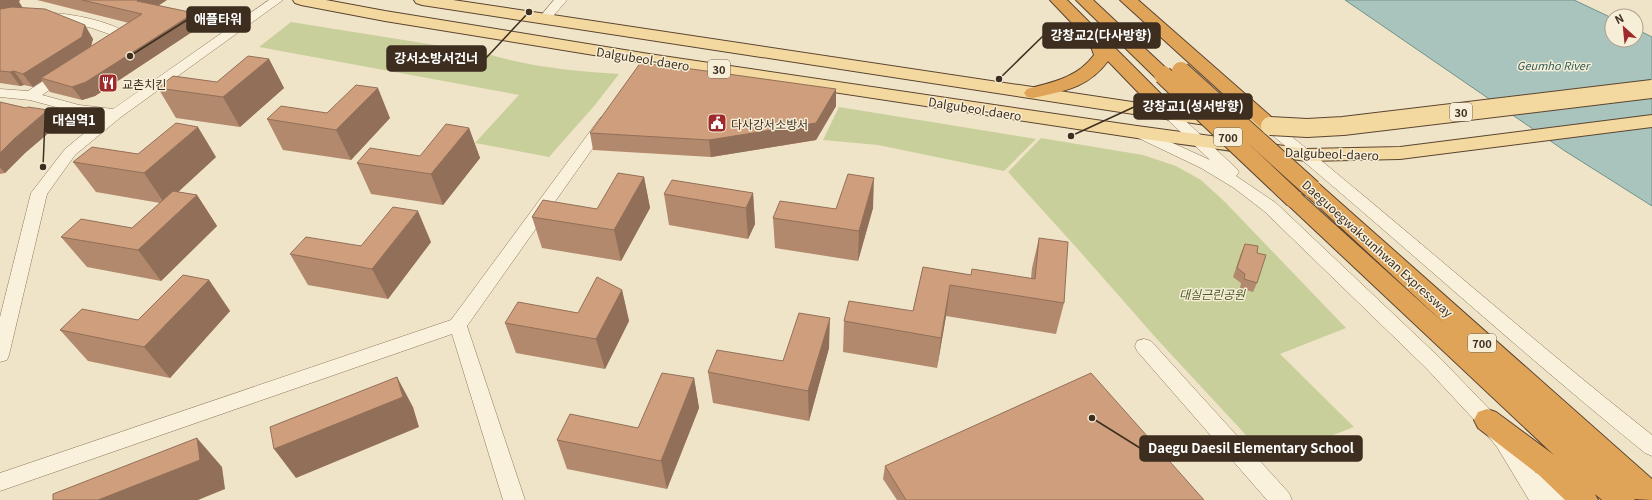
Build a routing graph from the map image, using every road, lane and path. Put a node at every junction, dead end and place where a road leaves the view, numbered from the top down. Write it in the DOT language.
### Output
graph roads {
  1 [pos="277,0"];
  2 [pos="301,0"];
  3 [pos="422,0"];
  4 [pos="561,0"];
  5 [pos="1058,0"];
  6 [pos="1084,0"];
  7 [pos="1103,0"];
  8 [pos="1128,0"];
  9 [pos="39,16"];
  10 [pos="544,19"];
  11 [pos="1096,38"];
  12 [pos="97,53"];
  13 [pos="78,65"];
  14 [pos="1172,73"];
  15 [pos="1652,89"];
  16 [pos="0,93"];
  17 [pos="1033,93"];
  18 [pos="31,96"];
  19 [pos="613,110"];
  20 [pos="116,114"];
  21 [pos="1170,114"];
  22 [pos="1652,121"];
  23 [pos="1270,126"];
  24 [pos="1137,132"];
  25 [pos="1198,141"];
  26 [pos="1306,155"];
  27 [pos="1303,194"];
  28 [pos="1257,196"];
  29 [pos="458,325"];
  30 [pos="1144,346"];
  31 [pos="0,355"];
  32 [pos="1487,420"];
  33 [pos="1652,447"];
  34 [pos="0,482"];
  35 [pos="1652,497"];
  36 [pos="514,500"];
  37 [pos="1280,500"];
  38 [pos="1540,500"];
  39 [pos="1565,500"];
  40 [pos="1584,500"];
  41 [pos="1621,500"];
  1 -- 20 [label="street"];
  2 -- 24 [label="main road, Dalgubeol-daero / 30"];
  3 -- 10 [label="main road, Dalgubeol-daero / 30"];
  4 -- 10 [label="street"];
  5 -- 11 [label="highway"];
  6 -- 14 [label="highway, Daeguoegwaksunhwan Expressway / 700"];
  7 -- 14 [label="highway, Daeguoegwaksunhwan Expressway / 700"];
  8 -- 23 [label="highway"];
  9 -- 12 [label="street"];
  10 -- 17 [label="main road, Dalgubeol-daero / 30"];
  11 -- 17 [label="highway"];
  11 -- 21 [label="highway"];
  13 -- 18 [label="street"];
  14 -- 27 [label="highway, Daeguoegwaksunhwan Expressway / 700, bridge"];
  15 -- 23 [label="main road, Dalgubeol-daero / 30, bridge"];
  16 -- 18 [label="street"];
  17 -- 21 [label="main road, Dalgubeol-daero / 30"];
  18 -- 20 [label="street"];
  19 -- 29 [label="street"];
  20 -- 31 [label="street"];
  21 -- 23 [label="main road, Dalgubeol-daero / 30"];
  21 -- 25 [label="street"];
  22 -- 26 [label="main road, Dalgubeol-daero / 30"];
  23 -- 26 [label="street"];
  24 -- 25 [label="main road, Dalgubeol-daero / 30"];
  24 -- 28 [label="street"];
  25 -- 26 [label="main road, Dalgubeol-daero / 30"];
  25 -- 28 [label="street"];
  26 -- 33 [label="street"];
  27 -- 35 [label="highway, Daeguoegwaksunhwan Expressway / 700"];
  27 -- 41 [label="highway, Daeguoegwaksunhwan Expressway / 700"];
  28 -- 32 [label="street"];
  29 -- 34 [label="street"];
  29 -- 36 [label="street"];
  30 -- 37 [label="street"];
  32 -- 38 [label="street"];
  32 -- 39 [label="street"];
  32 -- 40 [label="highway"];
}
